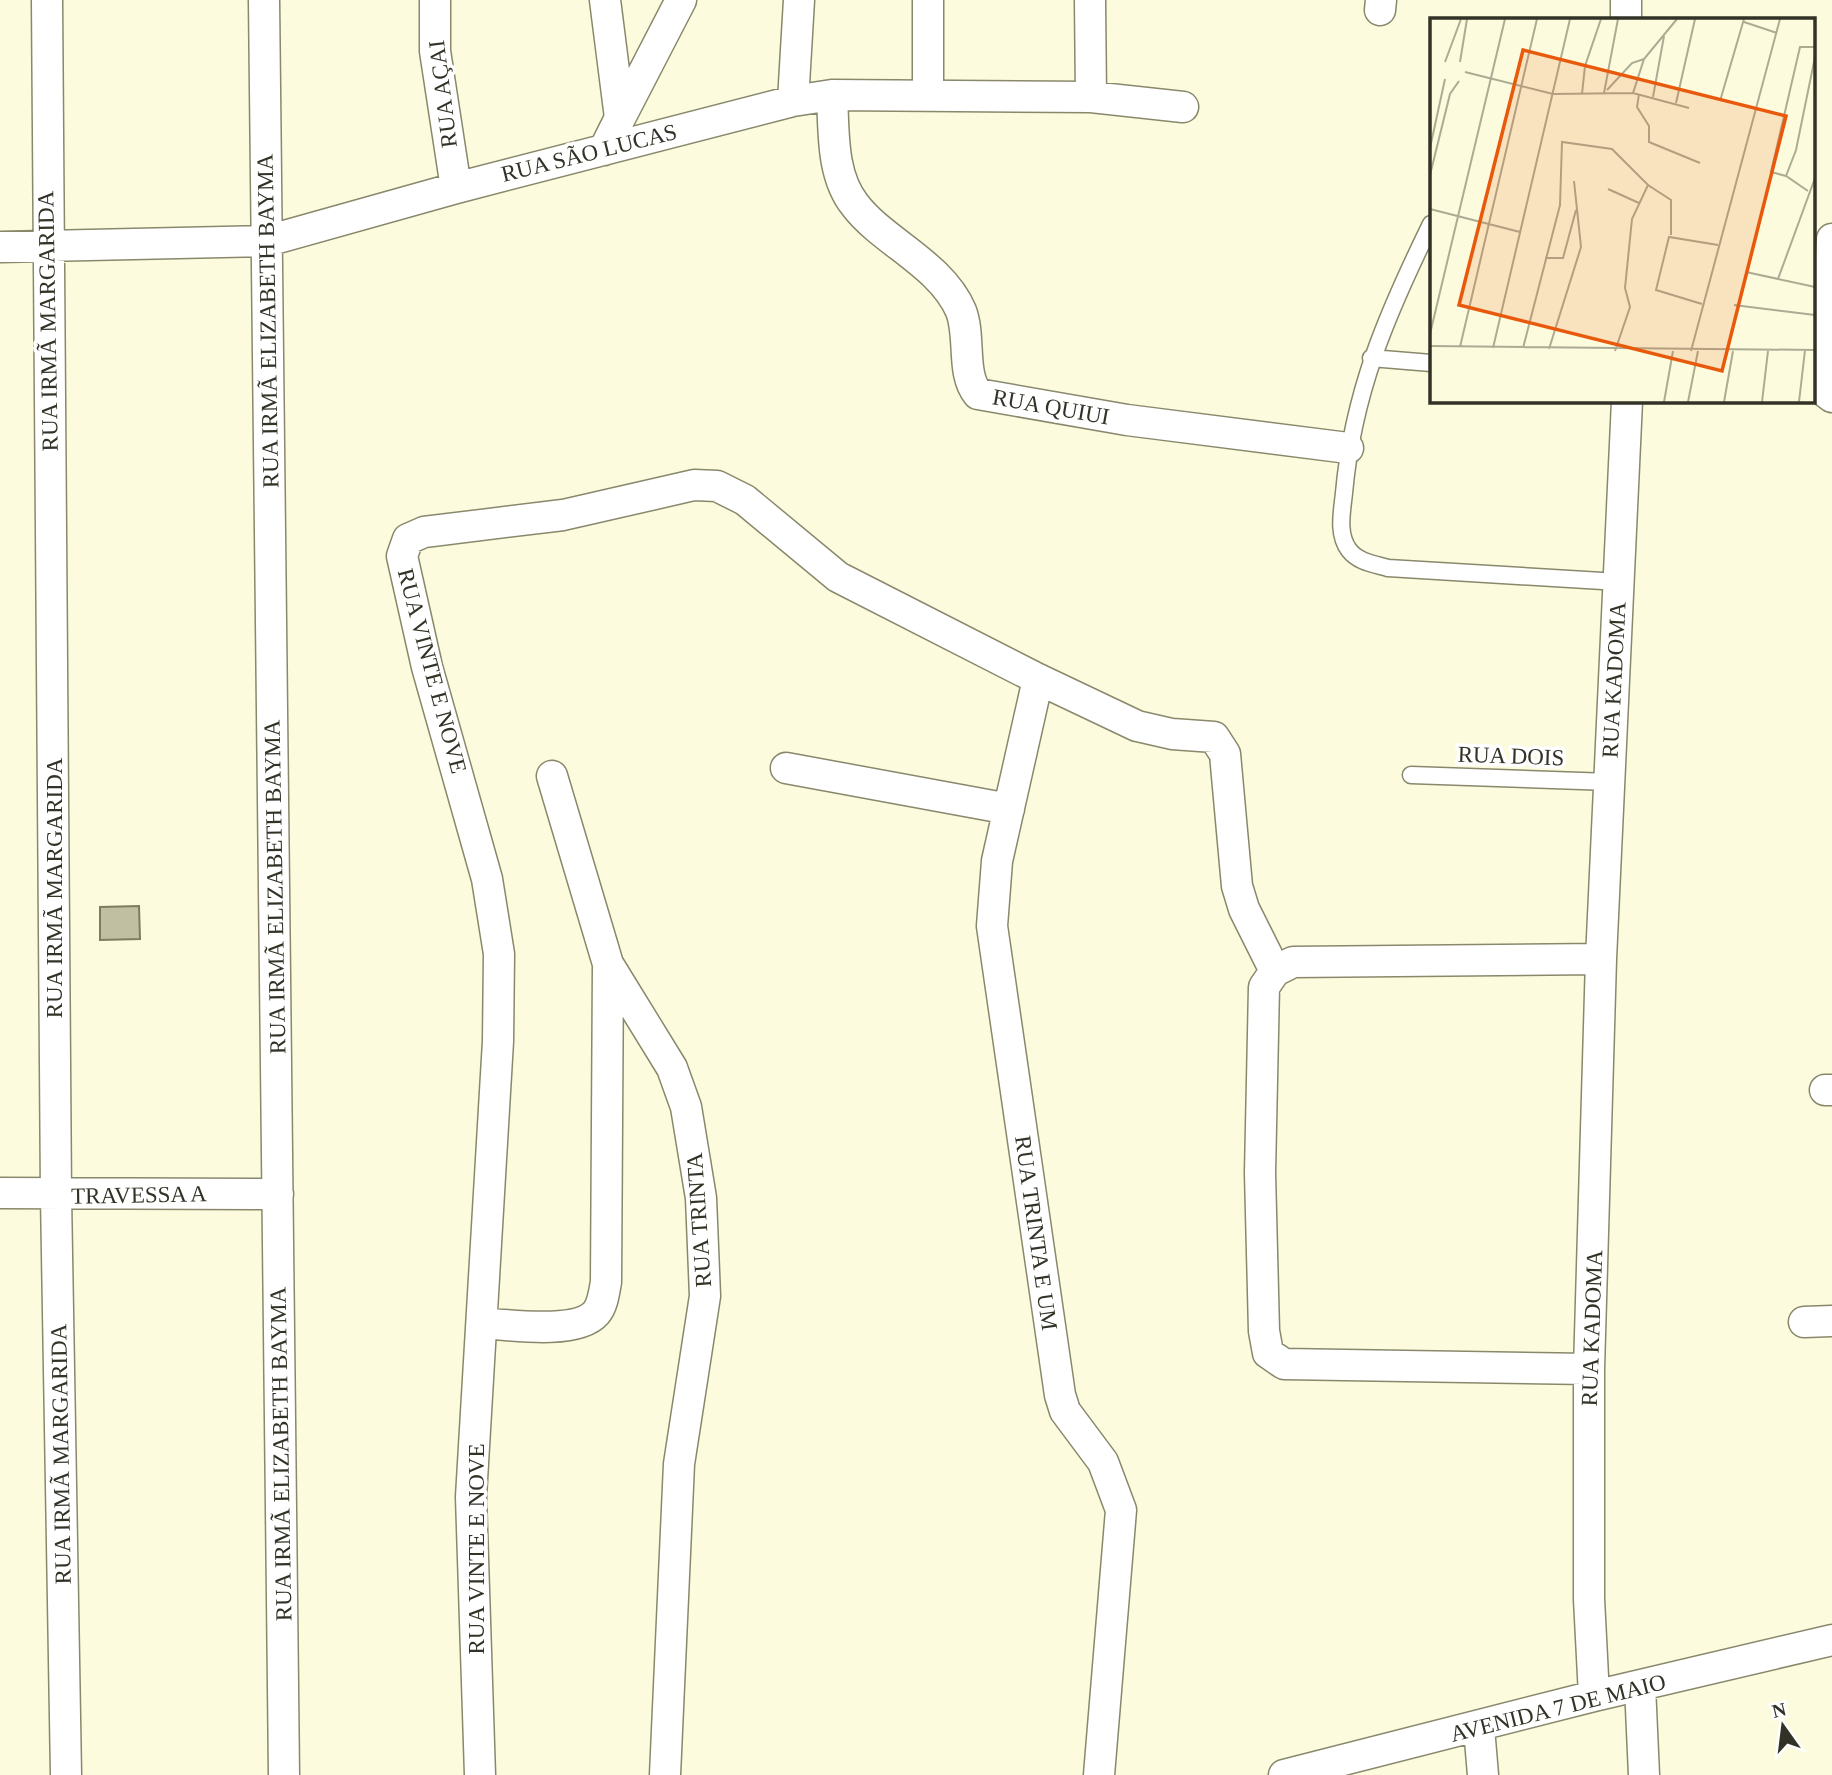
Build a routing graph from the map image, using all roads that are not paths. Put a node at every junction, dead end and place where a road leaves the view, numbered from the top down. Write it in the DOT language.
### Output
graph roads {
  1 [pos="47,0"];
  2 [pos="264,0"];
  3 [pos="435,0"];
  4 [pos="605,0"];
  5 [pos="681,0"];
  6 [pos="799,0"];
  7 [pos="928,0"];
  8 [pos="1090,0"];
  9 [pos="1626,0"];
  10 [pos="1626,18"];
  11 [pos="928,94"];
  12 [pos="831,95"];
  13 [pos="1091,97"];
  14 [pos="793,101"];
  15 [pos="1183,107"];
  16 [pos="620,118"];
  17 [pos="604,150"];
  18 [pos="456,188"];
  19 [pos="1430,226"];
  20 [pos="1832,239"];
  21 [pos="267,241"];
  22 [pos="0,247"];
  23 [pos="47,247"];
  24 [pos="1371,358"];
  25 [pos="1430,363"];
  26 [pos="1832,397"];
  27 [pos="1627,402"];
  28 [pos="1348,448"];
  29 [pos="1619,582"];
  30 [pos="1038,679"];
  31 [pos="786,768"];
  32 [pos="1411,775"];
  33 [pos="552,776"];
  34 [pos="1610,782"];
  35 [pos="1009,809"];
  36 [pos="1601,959"];
  37 [pos="608,964"];
  38 [pos="1275,971"];
  39 [pos="0,1193"];
  40 [pos="278,1194"];
  41 [pos="56,1196"];
  42 [pos="482,1323"];
  43 [pos="1589,1369"];
  44 [pos="1832,1640"];
  45 [pos="1640,1686"];
  46 [pos="1594,1696"];
  47 [pos="1479,1728"];
  48 [pos="66,1775"];
  49 [pos="284,1775"];
  50 [pos="480,1775"];
  51 [pos="665,1775"];
  52 [pos="1099,1775"];
  53 [pos="1284,1775"];
  54 [pos="1483,1775"];
  55 [pos="1644,1775"];
  1 -- 23 [label="street, RUA IRMÃ MARGARIDA"];
  2 -- 21 [label="street, RUA IRMÃ ELIZABETH BAYMA"];
  3 -- 18 [label="street, RUA AÇAI"];
  4 -- 16 [label="street"];
  5 -- 16 [label="street"];
  6 -- 14 [label="street"];
  7 -- 11 [label="street"];
  8 -- 13 [label="street"];
  9 -- 10 [label="street"];
  11 -- 12 [label="street, RUA SÃO LUCAS"];
  11 -- 13 [label="street, RUA SÃO LUCAS"];
  12 -- 14 [label="street, RUA SÃO LUCAS"];
  12 -- 28 [label="street, RUA QUIUI"];
  13 -- 15 [label="street, RUA SÃO LUCAS"];
  14 -- 17 [label="street, RUA SÃO LUCAS"];
  16 -- 17 [label="street"];
  17 -- 18 [label="street, RUA SÃO LUCAS"];
  18 -- 21 [label="street, RUA SÃO LUCAS"];
  19 -- 24 [label="lane"];
  20 -- 26 [label="street"];
  21 -- 23 [label="street, RUA SÃO LUCAS"];
  21 -- 40 [label="street, RUA IRMÃ ELIZABETH BAYMA"];
  22 -- 23 [label="street, RUA SÃO LUCAS"];
  23 -- 41 [label="street, RUA IRMÃ MARGARIDA"];
  24 -- 25 [label="lane"];
  24 -- 28 [label="lane"];
  27 -- 29 [label="street, RUA KADOMA"];
  28 -- 29 [label="lane"];
  29 -- 34 [label="street, RUA KADOMA"];
  30 -- 35 [label="street, RUA TRINTA E UM"];
  30 -- 38 [label="street"];
  30 -- 42 [label="street, RUA VINTE E NOVE"];
  31 -- 35 [label="street"];
  32 -- 34 [label="lane, RUA DOIS"];
  33 -- 37 [label="street, RUA TRINTA"];
  34 -- 36 [label="street, RUA KADOMA"];
  35 -- 52 [label="street, RUA TRINTA E UM"];
  36 -- 38 [label="street"];
  36 -- 43 [label="street, RUA KADOMA"];
  37 -- 42 [label="street"];
  37 -- 51 [label="street, RUA TRINTA"];
  38 -- 43 [label="street"];
  39 -- 41 [label="street, TRAVESSA A"];
  40 -- 41 [label="street, TRAVESSA A"];
  40 -- 49 [label="street, RUA IRMÃ ELIZABETH BAYMA"];
  41 -- 48 [label="street, RUA IRMÃ MARGARIDA"];
  42 -- 50 [label="street, RUA VINTE E NOVE"];
  43 -- 46 [label="street, RUA KADOMA"];
  44 -- 45 [label="street, AVENIDA 7 DE MAIO"];
  45 -- 46 [label="street, AVENIDA 7 DE MAIO"];
  45 -- 55 [label="street"];
  46 -- 47 [label="street, AVENIDA 7 DE MAIO"];
  47 -- 53 [label="street, AVENIDA 7 DE MAIO"];
  47 -- 54 [label="street"];
}
